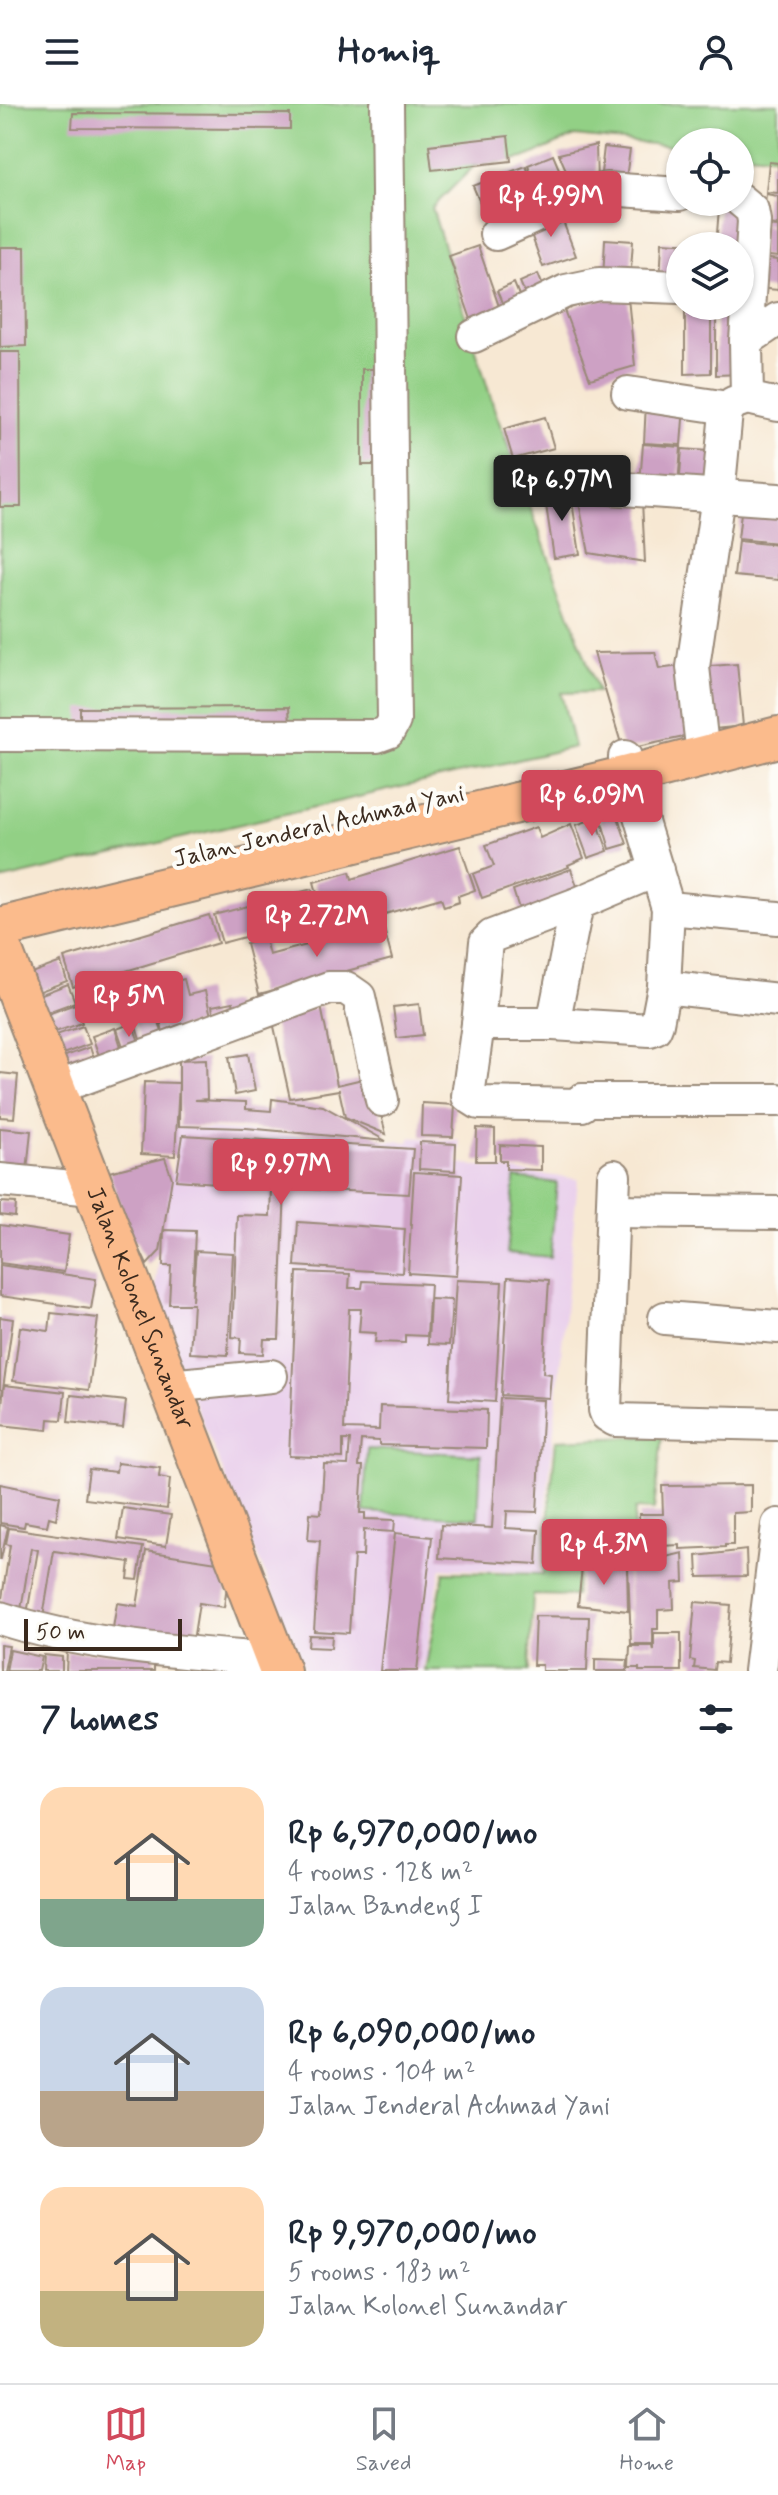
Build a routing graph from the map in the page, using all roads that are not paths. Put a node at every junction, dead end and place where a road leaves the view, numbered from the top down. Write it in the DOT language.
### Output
graph roads {
  1 [pos="363,104"];
  2 [pos="387,104"];
  3 [pos="666,193"];
  4 [pos="496,234"];
  5 [pos="666,286"];
  6 [pos="758,332"];
  7 [pos="474,336"];
  8 [pos="628,393"];
  9 [pos="751,403"];
  10 [pos="539,483"];
  11 [pos="718,496"];
  12 [pos="778,500"];
  13 [pos="778,720"];
  14 [pos="0,735"];
  15 [pos="778,737"];
  16 [pos="701,738"];
  17 [pos="627,766"];
  18 [pos="657,870"];
  19 [pos="0,901"];
  20 [pos="577,904"];
  21 [pos="668,908"];
  22 [pos="778,918"];
  23 [pos="0,928"];
  24 [pos="0,946"];
  25 [pos="664,987"];
  26 [pos="778,1000"];
  27 [pos="478,1024"];
  28 [pos="553,1024"];
  29 [pos="56,1088"];
  30 [pos="382,1100"];
  31 [pos="778,1100"];
  32 [pos="614,1176"];
  33 [pos="0,1180"];
  34 [pos="93,1189"];
  35 [pos="613,1211"];
  36 [pos="778,1213"];
  37 [pos="665,1318"];
  38 [pos="778,1327"];
  39 [pos="271,1376"];
  40 [pos="169,1386"];
  41 [pos="778,1424"];
  42 [pos="778,1525"];
  43 [pos="0,1618"];
  44 [pos="162,1661"];
  45 [pos="278,1666"];
  46 [pos="760,1671"];
  1 -- 2 [label="street"];
  2 -- 14 [label="street"];
  3 -- 4 [label="street"];
  5 -- 7 [label="street"];
  6 -- 9 [label="street"];
  8 -- 9 [label="street"];
  9 -- 11 [label="street"];
  10 -- 11 [label="street"];
  11 -- 12 [label="street"];
  11 -- 16 [label="street"];
  13 -- 16 [label="main road, Jalan Jenderal Achmad Yani"];
  15 -- 17 [label="main road, Jalan Jenderal Achmad Yani"];
  16 -- 17 [label="main road, Jalan Jenderal Achmad Yani"];
  17 -- 18 [label="street"];
  17 -- 19 [label="main road, Jalan Jenderal Achmad Yani"];
  17 -- 23 [label="main road, Jalan Jenderal Achmad Yani"];
  18 -- 20 [label="street"];
  18 -- 21 [label="street"];
  20 -- 27 [label="street"];
  20 -- 28 [label="street"];
  21 -- 22 [label="street"];
  21 -- 25 [label="street"];
  24 -- 29 [label="main road, Jalan Kolonel Sunandar"];
  25 -- 26 [label="street"];
  25 -- 28 [label="street"];
  27 -- 28 [label="street"];
  27 -- 31 [label="street"];
  29 -- 30 [label="street"];
  29 -- 34 [label="main road, Jalan Kolonel Sunandar"];
  32 -- 35 [label="street"];
  33 -- 34 [label="street"];
  34 -- 40 [label="main road, Jalan Kolonel Sunandar"];
  35 -- 36 [label="street"];
  35 -- 41 [label="street"];
  37 -- 38 [label="street"];
  39 -- 40 [label="street"];
  40 -- 45 [label="main road, Jalan Kolonel Sunandar"];
  42 -- 46 [label="street"];
  43 -- 44 [label="street"];
  44 -- 45 [label="street"];
}
